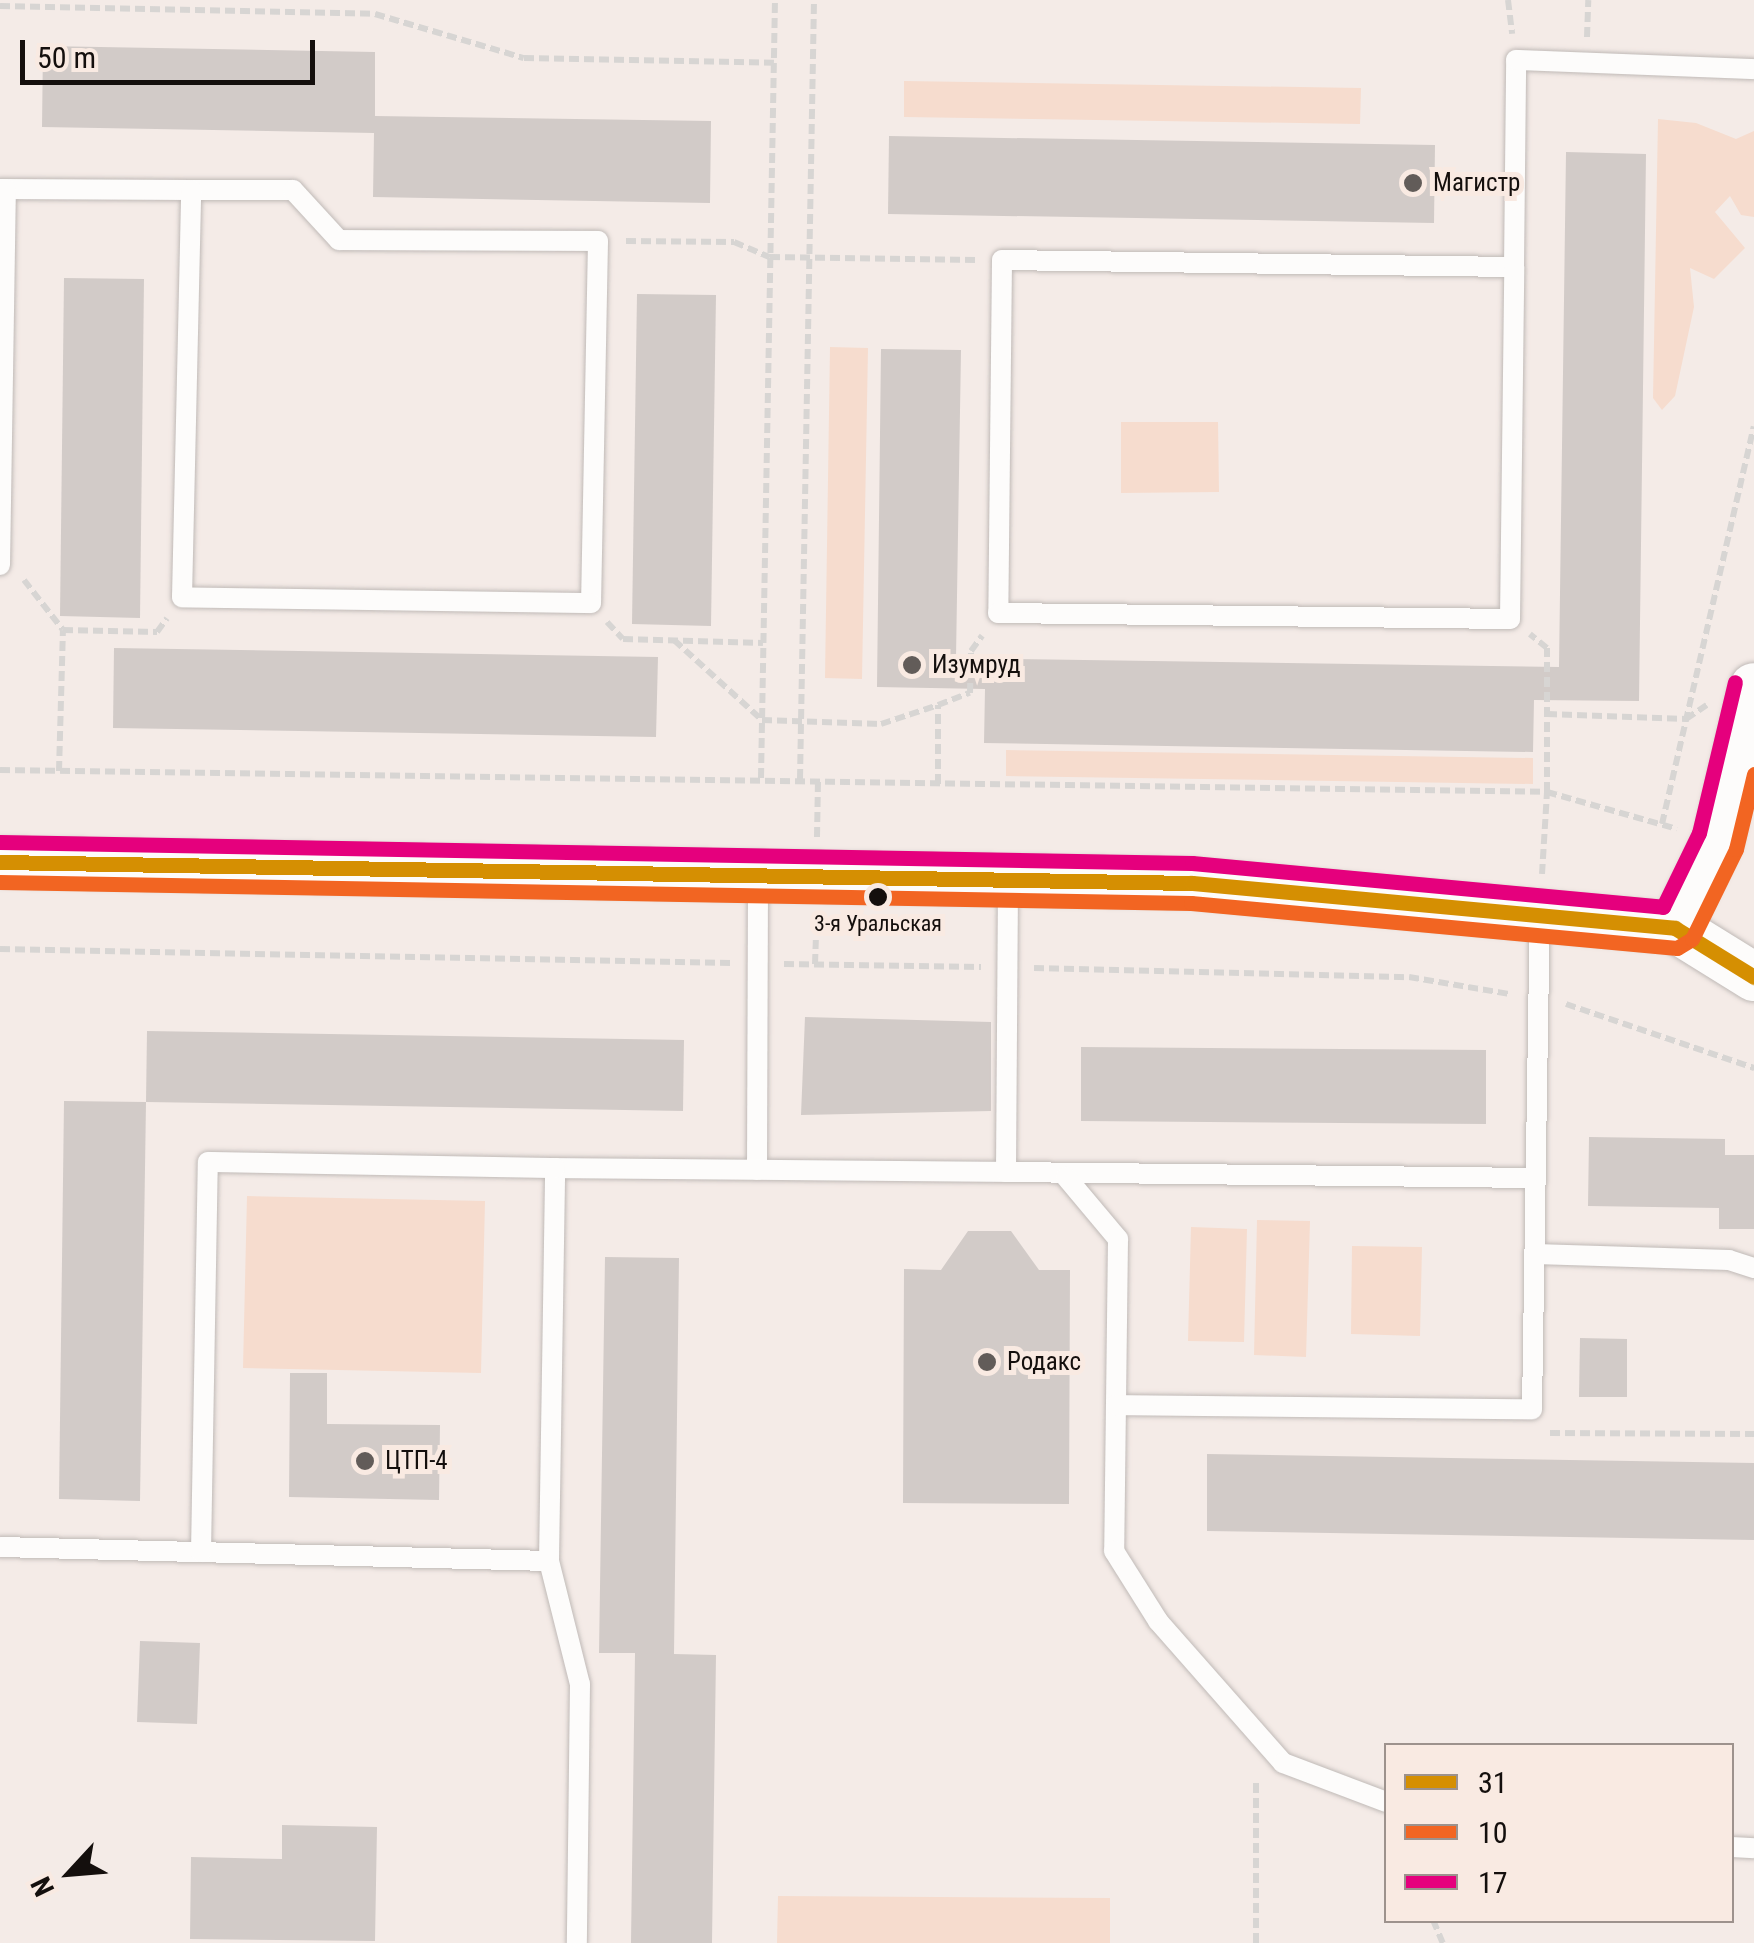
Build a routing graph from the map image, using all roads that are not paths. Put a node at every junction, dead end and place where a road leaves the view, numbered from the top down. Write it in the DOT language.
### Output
graph roads {
  1 [pos="1754,70"];
  2 [pos="3,190"];
  3 [pos="192,190"];
  4 [pos="1514,267"];
  5 [pos="0,551"];
  6 [pos="0,565"];
  7 [pos="1754,688"];
  8 [pos="0,862"];
  9 [pos="758,875"];
  10 [pos="1008,880"];
  11 [pos="1540,915"];
  12 [pos="1676,928"];
  13 [pos="1754,978"];
  14 [pos="555,1168"];
  15 [pos="757,1170"];
  16 [pos="1006,1172"];
  17 [pos="1066,1177"];
  18 [pos="1536,1178"];
  19 [pos="1535,1254"];
  20 [pos="1754,1268"];
  21 [pos="1116,1405"];
  22 [pos="0,1547"];
  23 [pos="201,1552"];
  24 [pos="549,1561"];
  25 [pos="1384,1801"];
  26 [pos="577,1943"];
  1 -- 4 [label="lane"];
  2 -- 3 [label="lane"];
  2 -- 5 [label="lane"];
  3 -- 3 [label="lane"];
  4 -- 4 [label="lane"];
  5 -- 6 [label="lane"];
  7 -- 12 [label="street"];
  8 -- 9 [label="street"];
  9 -- 10 [label="street"];
  9 -- 15 [label="lane"];
  10 -- 11 [label="street"];
  10 -- 16 [label="lane"];
  11 -- 12 [label="street"];
  11 -- 18 [label="lane"];
  12 -- 13 [label="street"];
  14 -- 15 [label="lane"];
  14 -- 23 [label="lane"];
  14 -- 24 [label="lane"];
  15 -- 16 [label="lane"];
  16 -- 17 [label="lane"];
  17 -- 18 [label="lane"];
  17 -- 21 [label="lane"];
  18 -- 19 [label="lane"];
  19 -- 20 [label="lane"];
  19 -- 21 [label="lane"];
  21 -- 25 [label="lane"];
  22 -- 23 [label="lane"];
  23 -- 24 [label="lane"];
  24 -- 26 [label="lane"];
}
